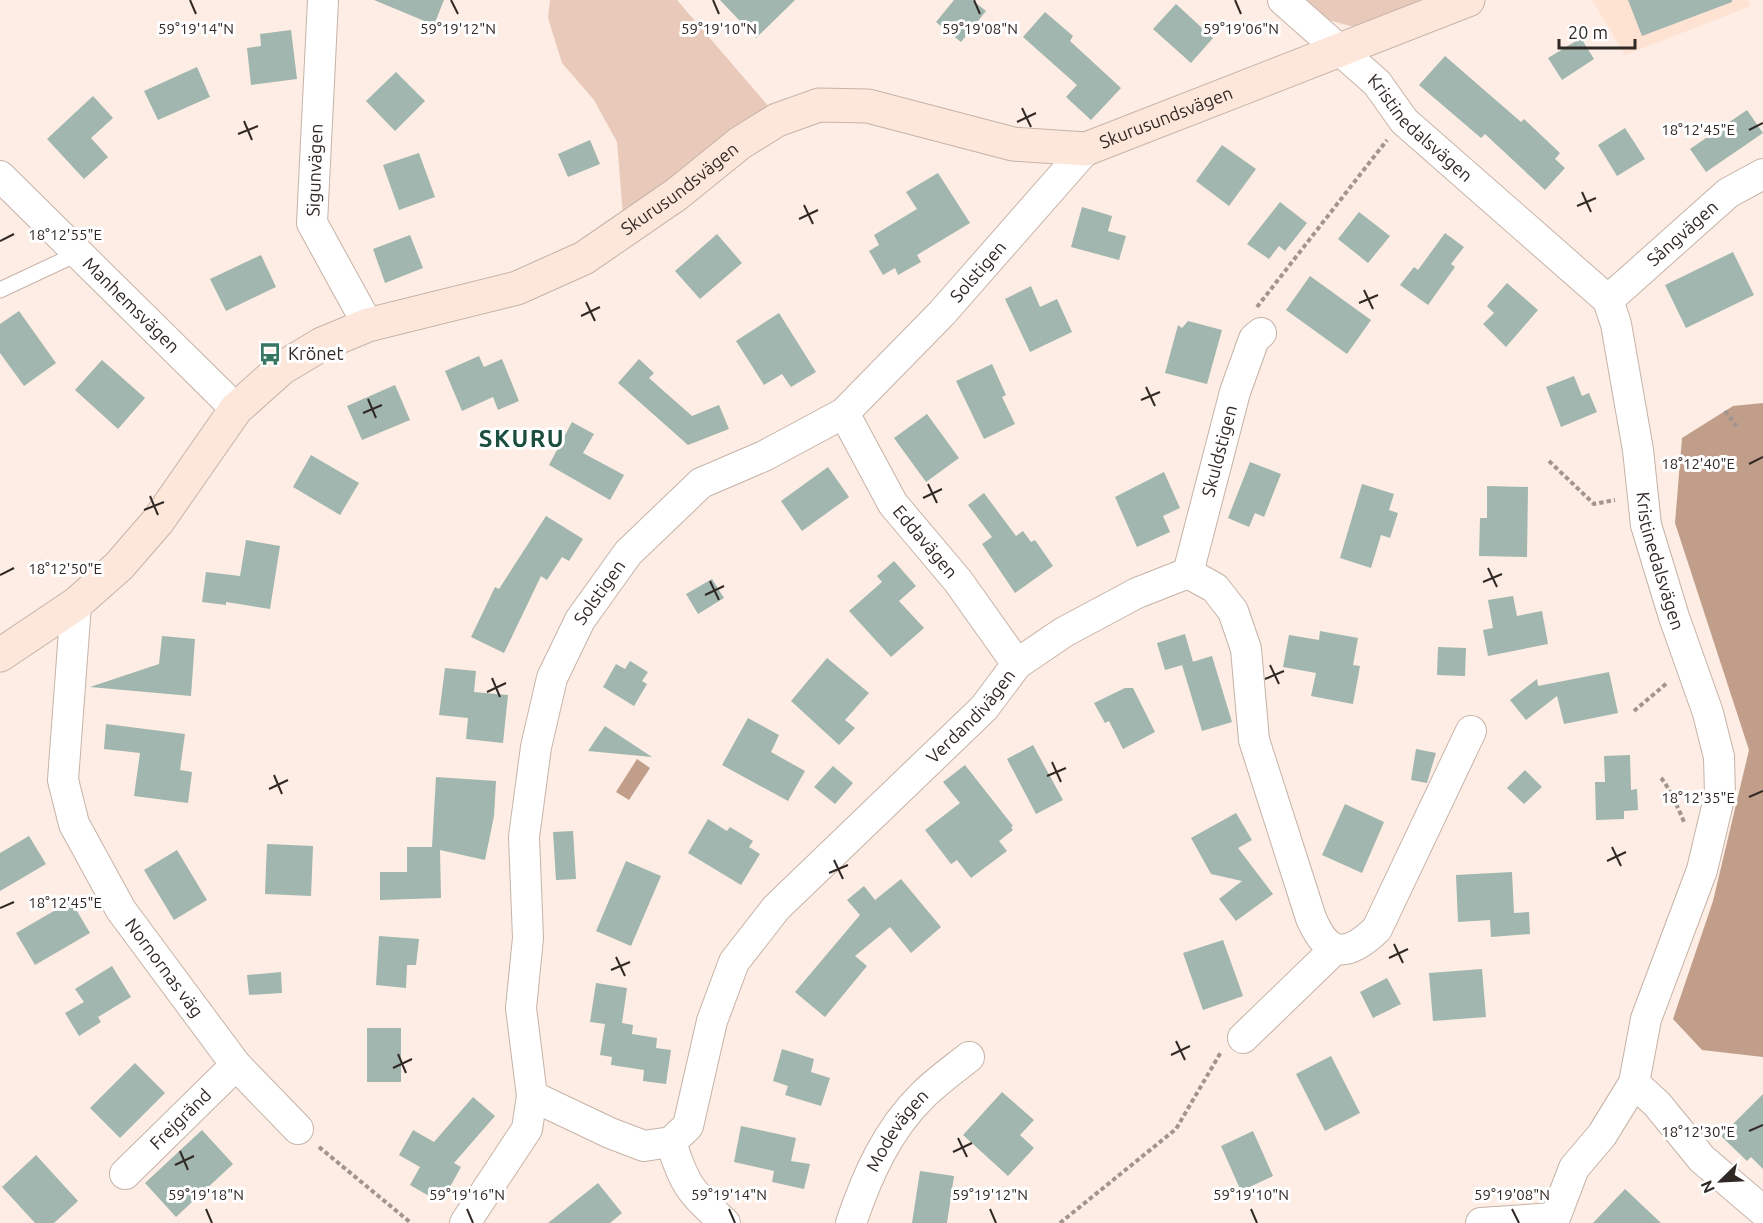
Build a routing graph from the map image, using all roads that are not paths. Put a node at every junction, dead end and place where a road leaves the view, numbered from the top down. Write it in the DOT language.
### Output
graph roads {
  1 [pos="323,0"];
  2 [pos="1283,0"];
  3 [pos="1468,0"];
  4 [pos="1341,49"];
  5 [pos="1086,149"];
  6 [pos="1763,174"];
  7 [pos="0,177"];
  8 [pos="79,253"];
  9 [pos="0,290"];
  10 [pos="1608,300"];
  11 [pos="1257,323"];
  12 [pos="368,325"];
  13 [pos="236,409"];
  14 [pos="844,413"];
  15 [pos="1188,573"];
  16 [pos="76,604"];
  17 [pos="0,655"];
  18 [pos="1017,664"];
  19 [pos="1471,731"];
  20 [pos="1334,950"];
  21 [pos="1233,1044"];
  22 [pos="969,1057"];
  23 [pos="236,1065"];
  24 [pos="1634,1083"];
  25 [pos="532,1096"];
  26 [pos="298,1129"];
  27 [pos="671,1142"];
  28 [pos="124,1174"];
  29 [pos="1763,1211"];
  30 [pos="1553,1221"];
  31 [pos="465,1223"];
  32 [pos="725,1223"];
  33 [pos="852,1223"];
  34 [pos="1481,1223"];
  1 -- 12 [label="street, Sigunvägen"];
  2 -- 4 [label="street, Kristinedalsvägen"];
  3 -- 4 [label="street, Skurusundsvägen"];
  4 -- 5 [label="street, Skurusundsvägen"];
  4 -- 10 [label="street, Kristinedalsvägen"];
  5 -- 12 [label="street, Skurusundsvägen"];
  5 -- 14 [label="street, Solstigen"];
  6 -- 10 [label="street, Sångvägen"];
  7 -- 8 [label="street, Manhemsvägen"];
  8 -- 9 [label="lane"];
  8 -- 13 [label="street, Manhemsvägen"];
  10 -- 24 [label="street, Kristinedalsvägen"];
  11 -- 15 [label="street, Skuldstigen"];
  12 -- 13 [label="street, Skurusundsvägen"];
  13 -- 16 [label="street, Skurusundsvägen"];
  14 -- 18 [label="street, Eddavägen"];
  14 -- 25 [label="street, Solstigen"];
  15 -- 18 [label="street, Verdandivägen"];
  15 -- 20 [label="street"];
  16 -- 17 [label="street, Skurusundsvägen"];
  16 -- 23 [label="street, Nornornas väg"];
  18 -- 27 [label="street, Verdandivägen"];
  19 -- 20 [label="street"];
  20 -- 21 [label="street"];
  22 -- 33 [label="street, Modevägen"];
  23 -- 26 [label="street, Nornornas väg"];
  23 -- 28 [label="street, Frejgränd"];
  24 -- 29 [label="street"];
  24 -- 30 [label="street, Kristinedalsvägen"];
  25 -- 27 [label="street"];
  25 -- 31 [label="street, Solstigen"];
  27 -- 32 [label="street"];
  30 -- 34 [label="street"];
}
